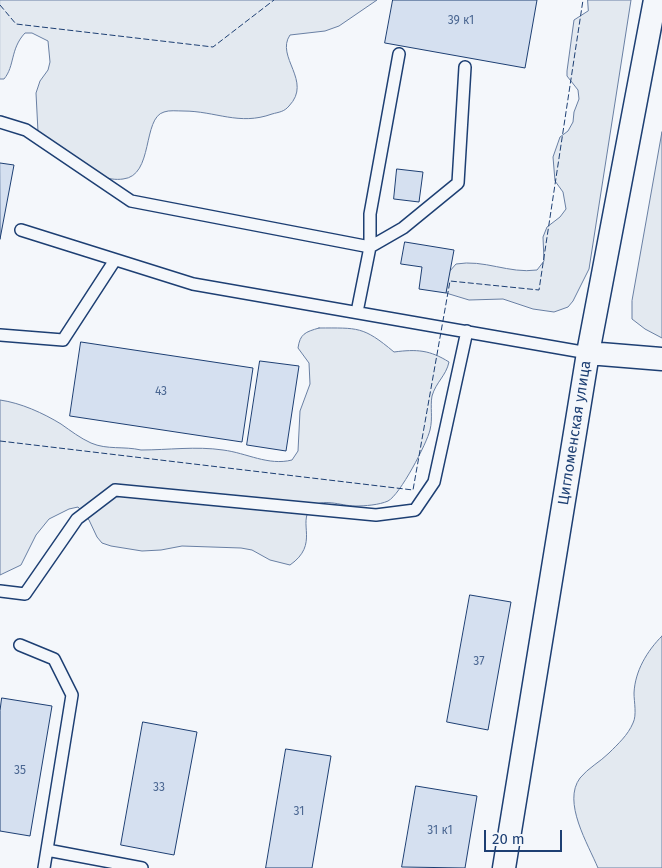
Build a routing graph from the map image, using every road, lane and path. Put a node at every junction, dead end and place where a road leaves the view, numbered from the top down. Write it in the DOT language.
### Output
graph roads {
  1 [pos="655,0"];
  2 [pos="399,54"];
  3 [pos="465,67"];
  4 [pos="0,122"];
  5 [pos="22,230"];
  6 [pos="370,247"];
  7 [pos="115,260"];
  8 [pos="357,312"];
  9 [pos="466,332"];
  10 [pos="0,335"];
  11 [pos="588,353"];
  12 [pos="662,359"];
  13 [pos="0,591"];
  14 [pos="20,645"];
  15 [pos="47,850"];
  16 [pos="44,868"];
  17 [pos="142,868"];
  18 [pos="504,868"];
  1 -- 11 [label="street, Цигломенская улица"];
  2 -- 6 [label="lane"];
  3 -- 6 [label="lane"];
  4 -- 6 [label="lane"];
  5 -- 7 [label="lane"];
  6 -- 8 [label="lane"];
  7 -- 8 [label="lane"];
  7 -- 10 [label="lane"];
  8 -- 9 [label="lane"];
  9 -- 11 [label="lane"];
  9 -- 13 [label="lane"];
  11 -- 12 [label="street"];
  11 -- 18 [label="street, Цигломенская улица"];
  14 -- 15 [label="lane"];
  15 -- 16 [label="lane"];
  15 -- 17 [label="lane"];
}
